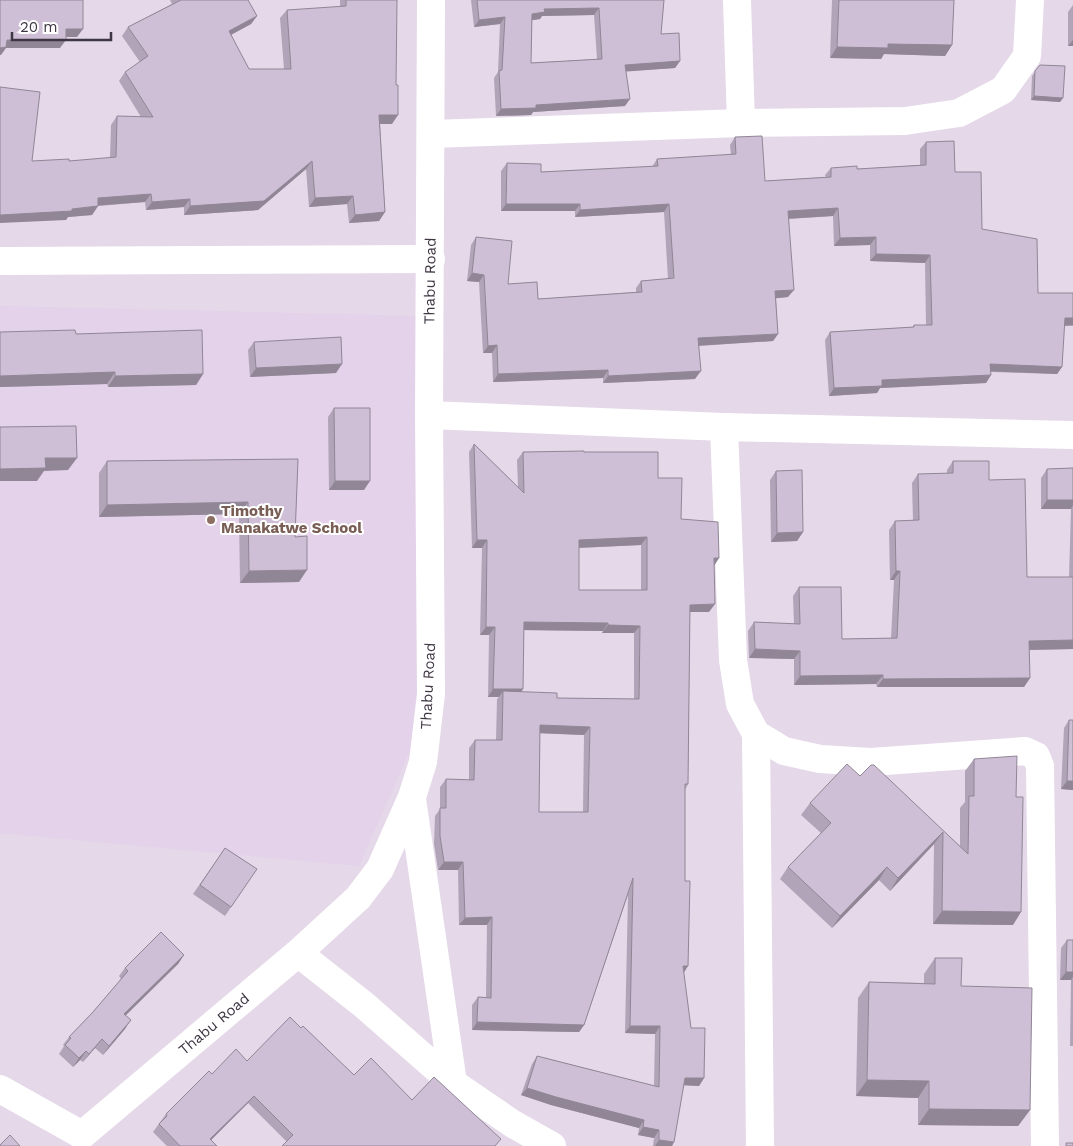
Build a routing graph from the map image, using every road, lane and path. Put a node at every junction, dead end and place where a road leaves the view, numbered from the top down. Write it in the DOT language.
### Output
graph roads {
  1 [pos="431,0"];
  2 [pos="737,0"];
  3 [pos="1030,0"];
  4 [pos="740,123"];
  5 [pos="432,134"];
  6 [pos="431,259"];
  7 [pos="0,262"];
  8 [pos="429,415"];
  9 [pos="724,427"];
  10 [pos="1073,434"];
  11 [pos="756,734"];
  12 [pos="412,797"];
  13 [pos="298,953"];
  14 [pos="453,1084"];
  15 [pos="0,1089"];
  16 [pos="88,1141"];
  17 [pos="552,1146"];
  18 [pos="760,1146"];
  19 [pos="1045,1146"];
  1 -- 5 [label="street, Thabu Road"];
  2 -- 4 [label="street"];
  3 -- 4 [label="street"];
  4 -- 5 [label="street"];
  5 -- 6 [label="street, Thabu Road"];
  6 -- 7 [label="street"];
  6 -- 8 [label="street, Thabu Road"];
  8 -- 9 [label="street"];
  8 -- 12 [label="street, Thabu Road"];
  9 -- 10 [label="street"];
  9 -- 11 [label="street"];
  11 -- 18 [label="street"];
  11 -- 19 [label="street"];
  12 -- 13 [label="street, Thabu Road"];
  12 -- 14 [label="street"];
  13 -- 14 [label="street"];
  13 -- 16 [label="street, Thabu Road"];
  14 -- 17 [label="street"];
  15 -- 16 [label="street, Thabu Road"];
}
